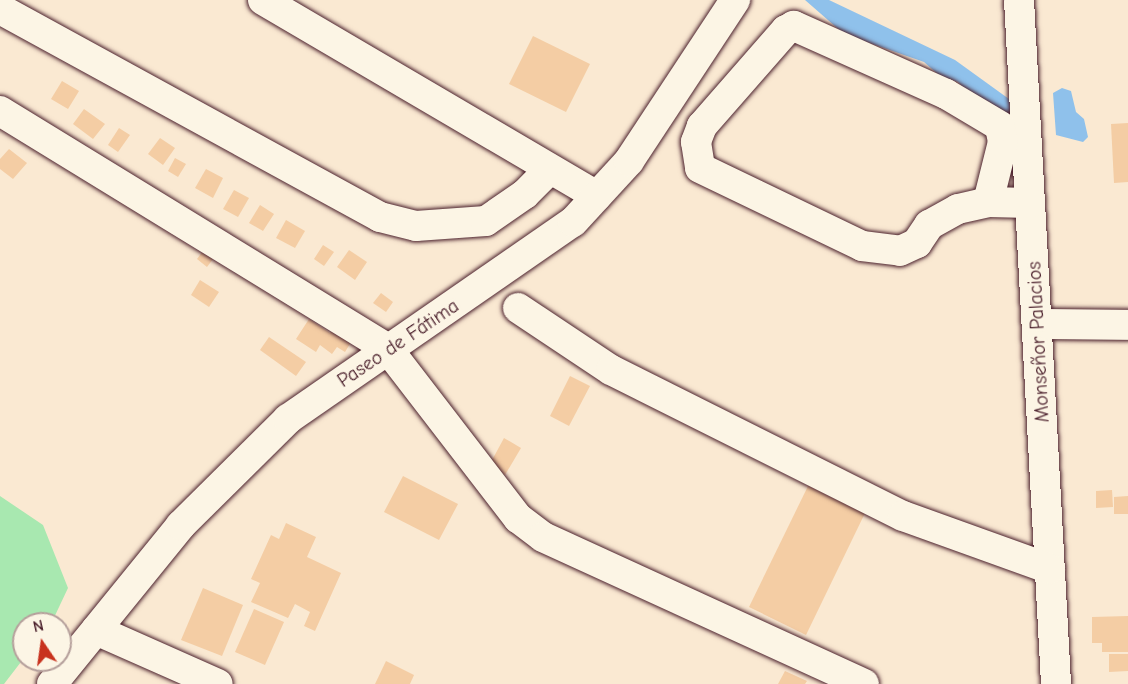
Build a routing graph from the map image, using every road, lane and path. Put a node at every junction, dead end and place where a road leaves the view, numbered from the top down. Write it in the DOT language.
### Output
graph roads {
  1 [pos="263,0"];
  2 [pos="735,0"];
  3 [pos="1019,0"];
  4 [pos="0,9"];
  5 [pos="0,111"];
  6 [pos="549,170"];
  7 [pos="597,196"];
  8 [pos="988,202"];
  9 [pos="1030,203"];
  10 [pos="518,308"];
  11 [pos="1037,324"];
  12 [pos="1128,325"];
  13 [pos="387,348"];
  14 [pos="1050,569"];
  15 [pos="96,630"];
  16 [pos="52,684"];
  17 [pos="218,684"];
  18 [pos="864,684"];
  19 [pos="1056,684"];
  1 -- 6 [label="street"];
  2 -- 7 [label="street, Paseo de Fátima"];
  3 -- 9 [label="street, Monseñor Palacios"];
  4 -- 6 [label="street"];
  5 -- 13 [label="street"];
  6 -- 7 [label="street"];
  7 -- 13 [label="street, Paseo de Fátima"];
  8 -- 8 [label="street"];
  8 -- 9 [label="street"];
  9 -- 11 [label="street, Monseñor Palacios"];
  10 -- 14 [label="street"];
  11 -- 12 [label="street"];
  11 -- 14 [label="street, Monseñor Palacios"];
  13 -- 15 [label="street, Paseo de Fátima"];
  13 -- 18 [label="street"];
  14 -- 19 [label="street, Monseñor Palacios"];
  15 -- 16 [label="street, Paseo de Fátima"];
  15 -- 17 [label="street"];
}
